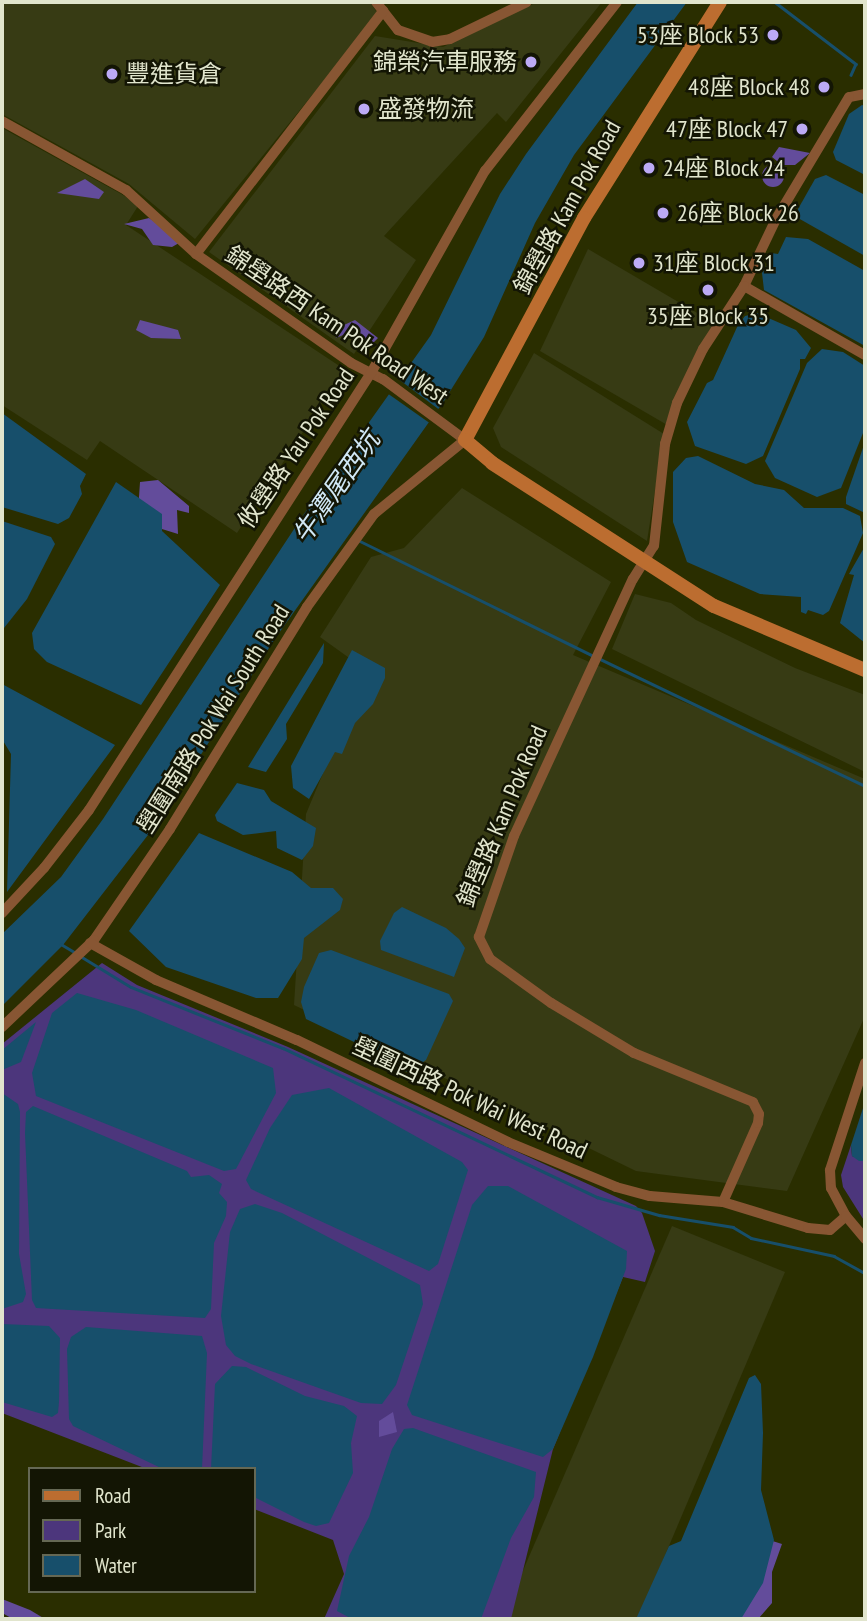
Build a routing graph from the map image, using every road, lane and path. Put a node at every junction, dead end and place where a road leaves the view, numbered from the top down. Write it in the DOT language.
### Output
graph roads {
  1 [pos="376,2"];
  2 [pos="527,2"];
  3 [pos="617,2"];
  4 [pos="720,2"];
  5 [pos="383,11"];
  6 [pos="865,94"];
  7 [pos="2,121"];
  8 [pos="197,254"];
  9 [pos="744,286"];
  10 [pos="865,355"];
  11 [pos="371,373"];
  12 [pos="454,432"];
  13 [pos="645,563"];
  14 [pos="865,670"];
  15 [pos="2,913"];
  16 [pos="90,943"];
  17 [pos="2,1027"];
  18 [pos="865,1063"];
  19 [pos="723,1202"];
  20 [pos="846,1216"];
  21 [pos="865,1239"];
  1 -- 5 [label="street"];
  2 -- 5 [label="street"];
  3 -- 11 [label="street, 攸壆路 Yau Pok Road"];
  4 -- 12 [label="street, 錦壆路 Kam Pok Road"];
  5 -- 8 [label="street"];
  6 -- 9 [label="street"];
  7 -- 8 [label="street, 錦壆路西 Kam Pok Road West"];
  8 -- 11 [label="street, 錦壆路西 Kam Pok Road West"];
  9 -- 10 [label="street"];
  9 -- 13 [label="street"];
  11 -- 12 [label="street, 錦壆路西 Kam Pok Road West"];
  11 -- 15 [label="street, 攸壆路 Yau Pok Road"];
  12 -- 13 [label="street"];
  12 -- 16 [label="street, 壆圍南路 Pok Wai South Road"];
  13 -- 14 [label="street"];
  13 -- 19 [label="street, 錦壆路 Kam Pok Road"];
  16 -- 17 [label="street, 壆圍南路 Pok Wai South Road"];
  16 -- 19 [label="street, 壆圍西路 Pok Wai West Road"];
  18 -- 20 [label="street"];
  19 -- 20 [label="street, 壆圍西路 Pok Wai West Road"];
  20 -- 21 [label="street"];
}
